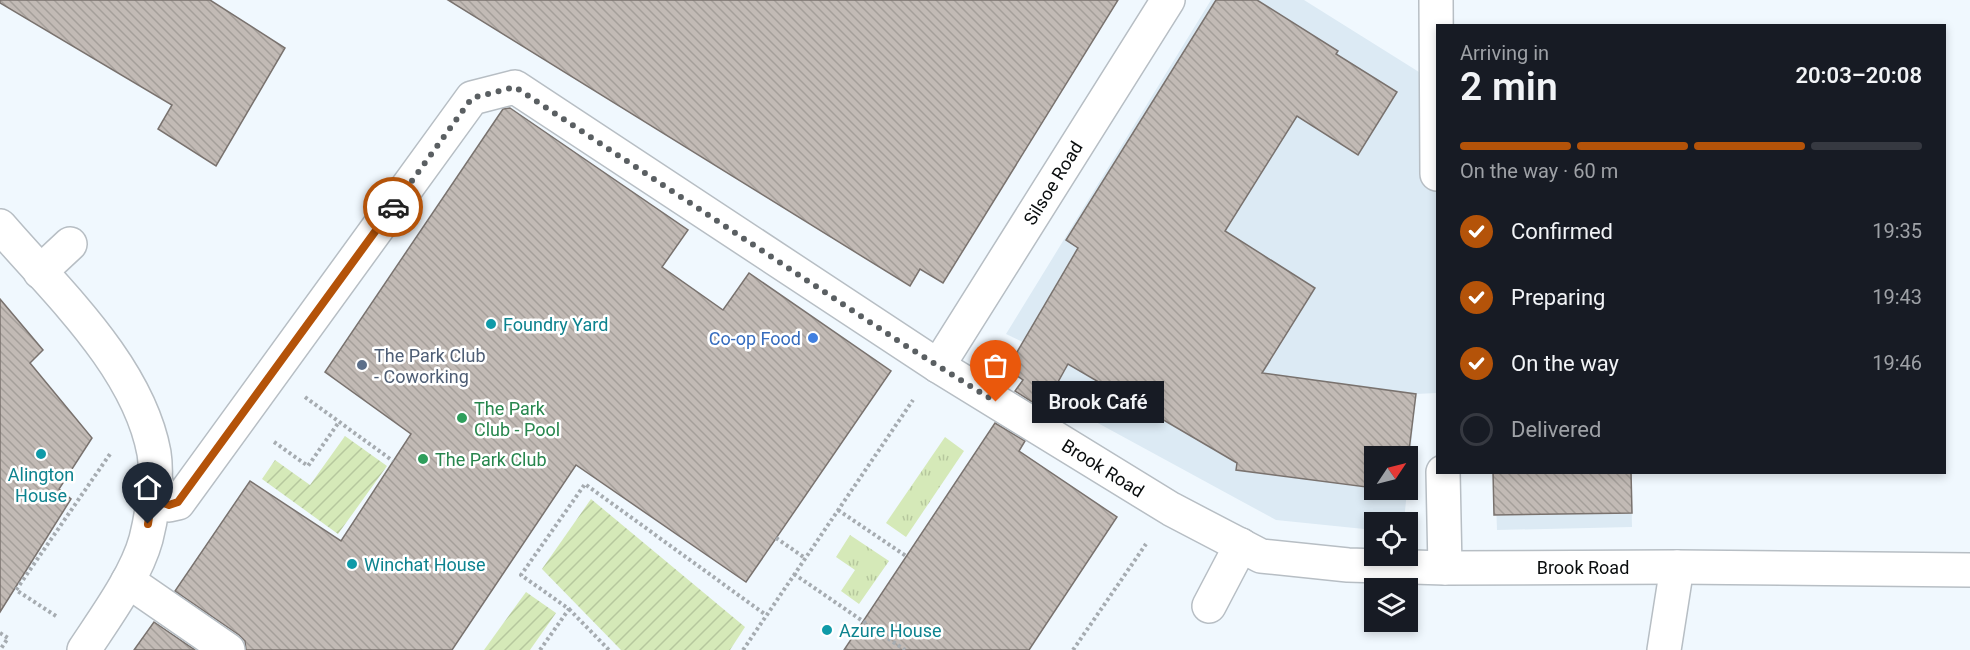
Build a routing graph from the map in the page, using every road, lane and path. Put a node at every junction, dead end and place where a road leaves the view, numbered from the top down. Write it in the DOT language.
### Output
graph roads {
  1 [pos="1168,0"];
  2 [pos="1436,0"];
  3 [pos="1436,24"];
  4 [pos="0,226"];
  5 [pos="70,244"];
  6 [pos="40,272"];
  7 [pos="938,366"];
  8 [pos="297,392"];
  9 [pos="915,398"];
  10 [pos="339,422"];
  11 [pos="266,436"];
  12 [pos="114,449"];
  13 [pos="393,461"];
  14 [pos="1443,474"];
  15 [pos="155,478"];
  16 [pos="838,510"];
  17 [pos="1152,536"];
  18 [pos="777,538"];
  19 [pos="1241,545"];
  20 [pos="906,556"];
  21 [pos="805,558"];
  22 [pos="1677,567"];
  23 [pos="1445,568"];
  24 [pos="1970,570"];
  25 [pos="794,574"];
  26 [pos="128,581"];
  27 [pos="1209,606"];
  28 [pos="569,609"];
  29 [pos="766,615"];
  30 [pos="56,616"];
  31 [pos="0,633"];
  32 [pos="0,650"];
  33 [pos="84,650"];
  34 [pos="228,650"];
  35 [pos="540,650"];
  36 [pos="609,650"];
  37 [pos="743,650"];
  38 [pos="905,650"];
  39 [pos="1072,650"];
  40 [pos="1664,650"];
  1 -- 7 [label="street, Silsoe Road"];
  2 -- 3 [label="street"];
  4 -- 6 [label="street"];
  5 -- 6 [label="street"];
  6 -- 15 [label="street"];
  7 -- 15 [label="street, Brook Road"];
  7 -- 19 [label="street, Brook Road"];
  8 -- 10 [label="path"];
  9 -- 16 [label="path"];
  10 -- 11 [label="path"];
  10 -- 13 [label="path"];
  12 -- 30 [label="path"];
  14 -- 23 [label="street"];
  15 -- 26 [label="street"];
  16 -- 20 [label="path"];
  16 -- 21 [label="path"];
  17 -- 39 [label="path"];
  18 -- 21 [label="path"];
  19 -- 23 [label="street, Brook Road"];
  19 -- 27 [label="street"];
  21 -- 25 [label="path"];
  22 -- 23 [label="street, Brook Road"];
  22 -- 24 [label="street, Brook Road"];
  22 -- 40 [label="street"];
  25 -- 29 [label="path"];
  25 -- 38 [label="path"];
  26 -- 33 [label="street"];
  26 -- 34 [label="street"];
  28 -- 29 [label="path"];
  28 -- 35 [label="path"];
  28 -- 36 [label="path"];
  29 -- 37 [label="path"];
  31 -- 32 [label="path"];
}
